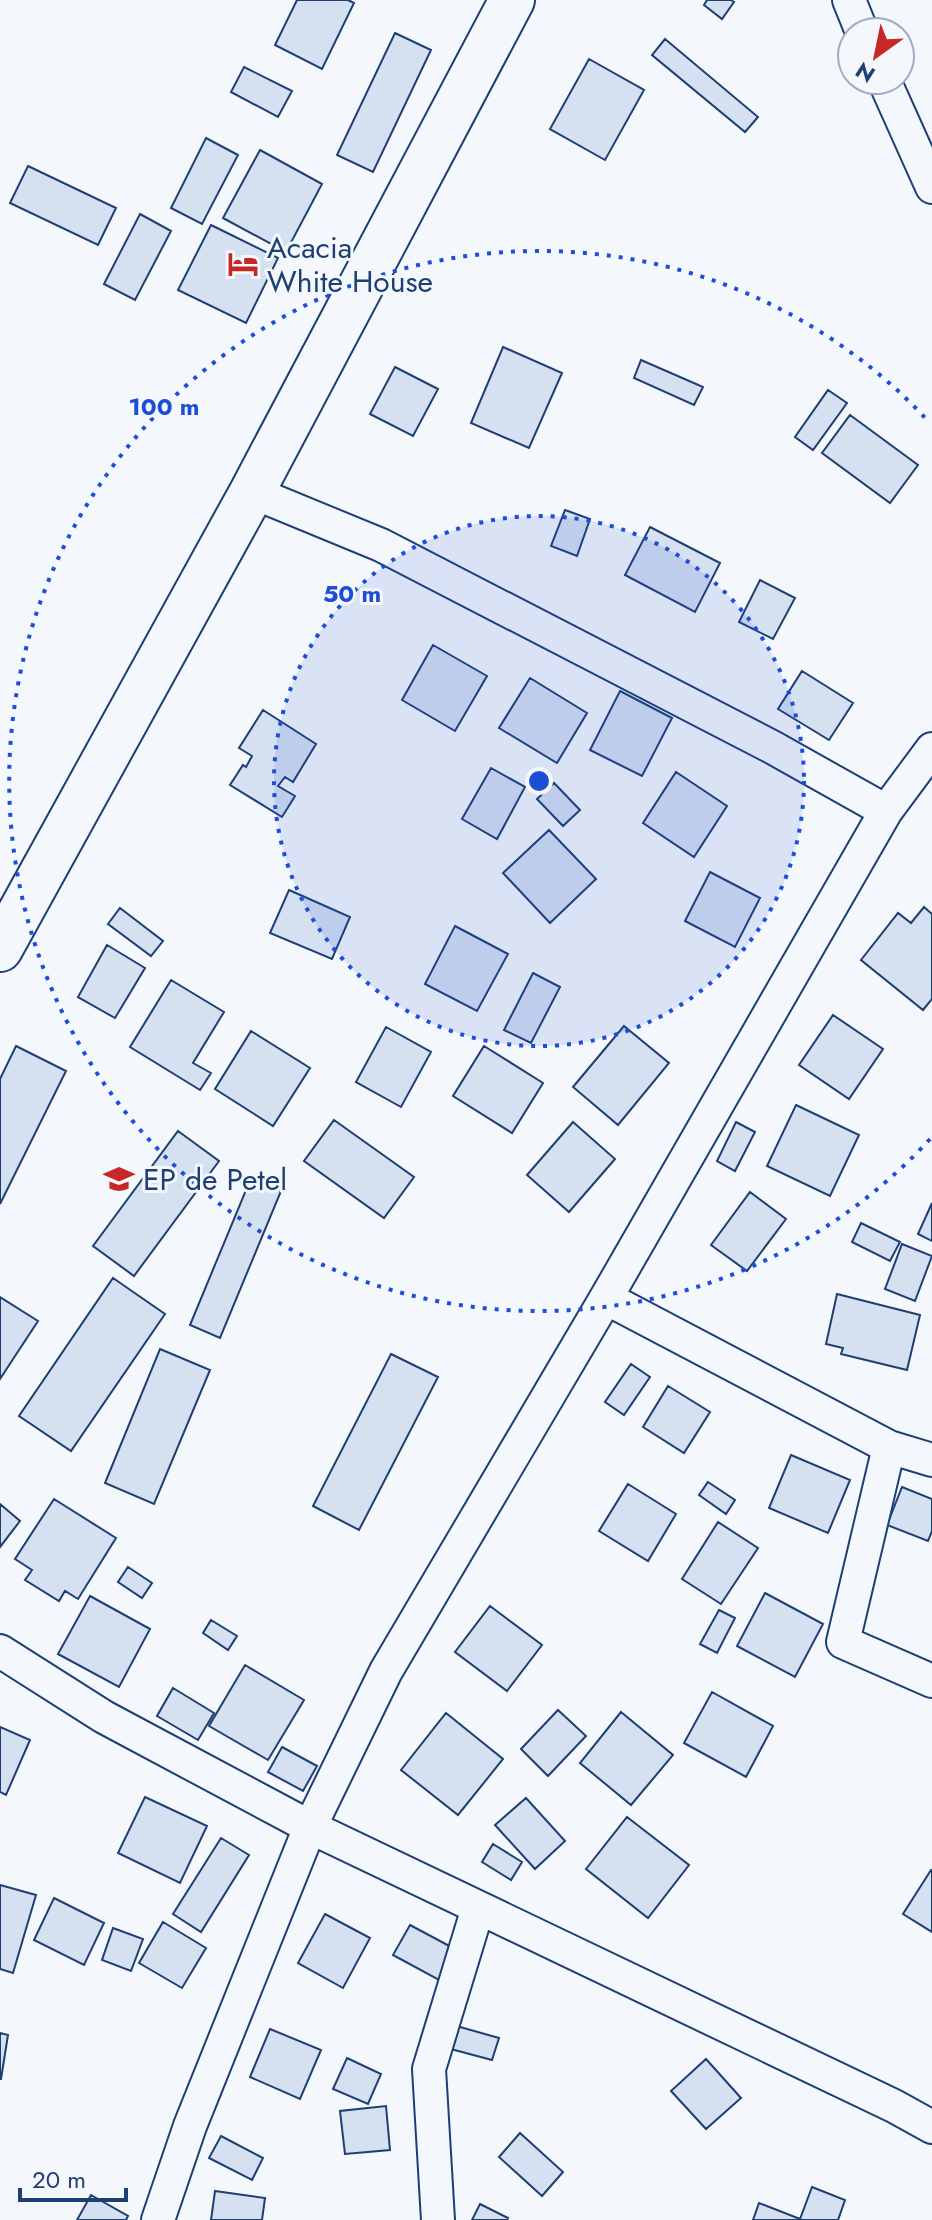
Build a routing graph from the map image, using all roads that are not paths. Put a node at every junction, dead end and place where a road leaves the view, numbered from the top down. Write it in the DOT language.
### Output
graph roads {
  1 [pos="512,0"];
  2 [pos="891,96"];
  3 [pos="932,187"];
  4 [pos="252,492"];
  5 [pos="932,749"];
  6 [pos="886,811"];
  7 [pos="0,949"];
  8 [pos="606,1298"];
  9 [pos="889,1447"];
  10 [pos="932,1460"];
  11 [pos="0,1651"];
  12 [pos="932,1681"];
  13 [pos="310,1827"];
  14 [pos="478,1908"];
  15 [pos="932,2127"];
  16 [pos="158,2220"];
  17 [pos="438,2220"];
  1 -- 4 [label="highway"];
  2 -- 3 [label="street"];
  4 -- 6 [label="street"];
  4 -- 7 [label="highway"];
  5 -- 6 [label="street"];
  6 -- 8 [label="street"];
  8 -- 9 [label="street"];
  8 -- 13 [label="street"];
  9 -- 10 [label="street"];
  9 -- 12 [label="street"];
  11 -- 13 [label="street"];
  13 -- 14 [label="street"];
  13 -- 16 [label="street"];
  14 -- 15 [label="street"];
  14 -- 17 [label="street"];
}
